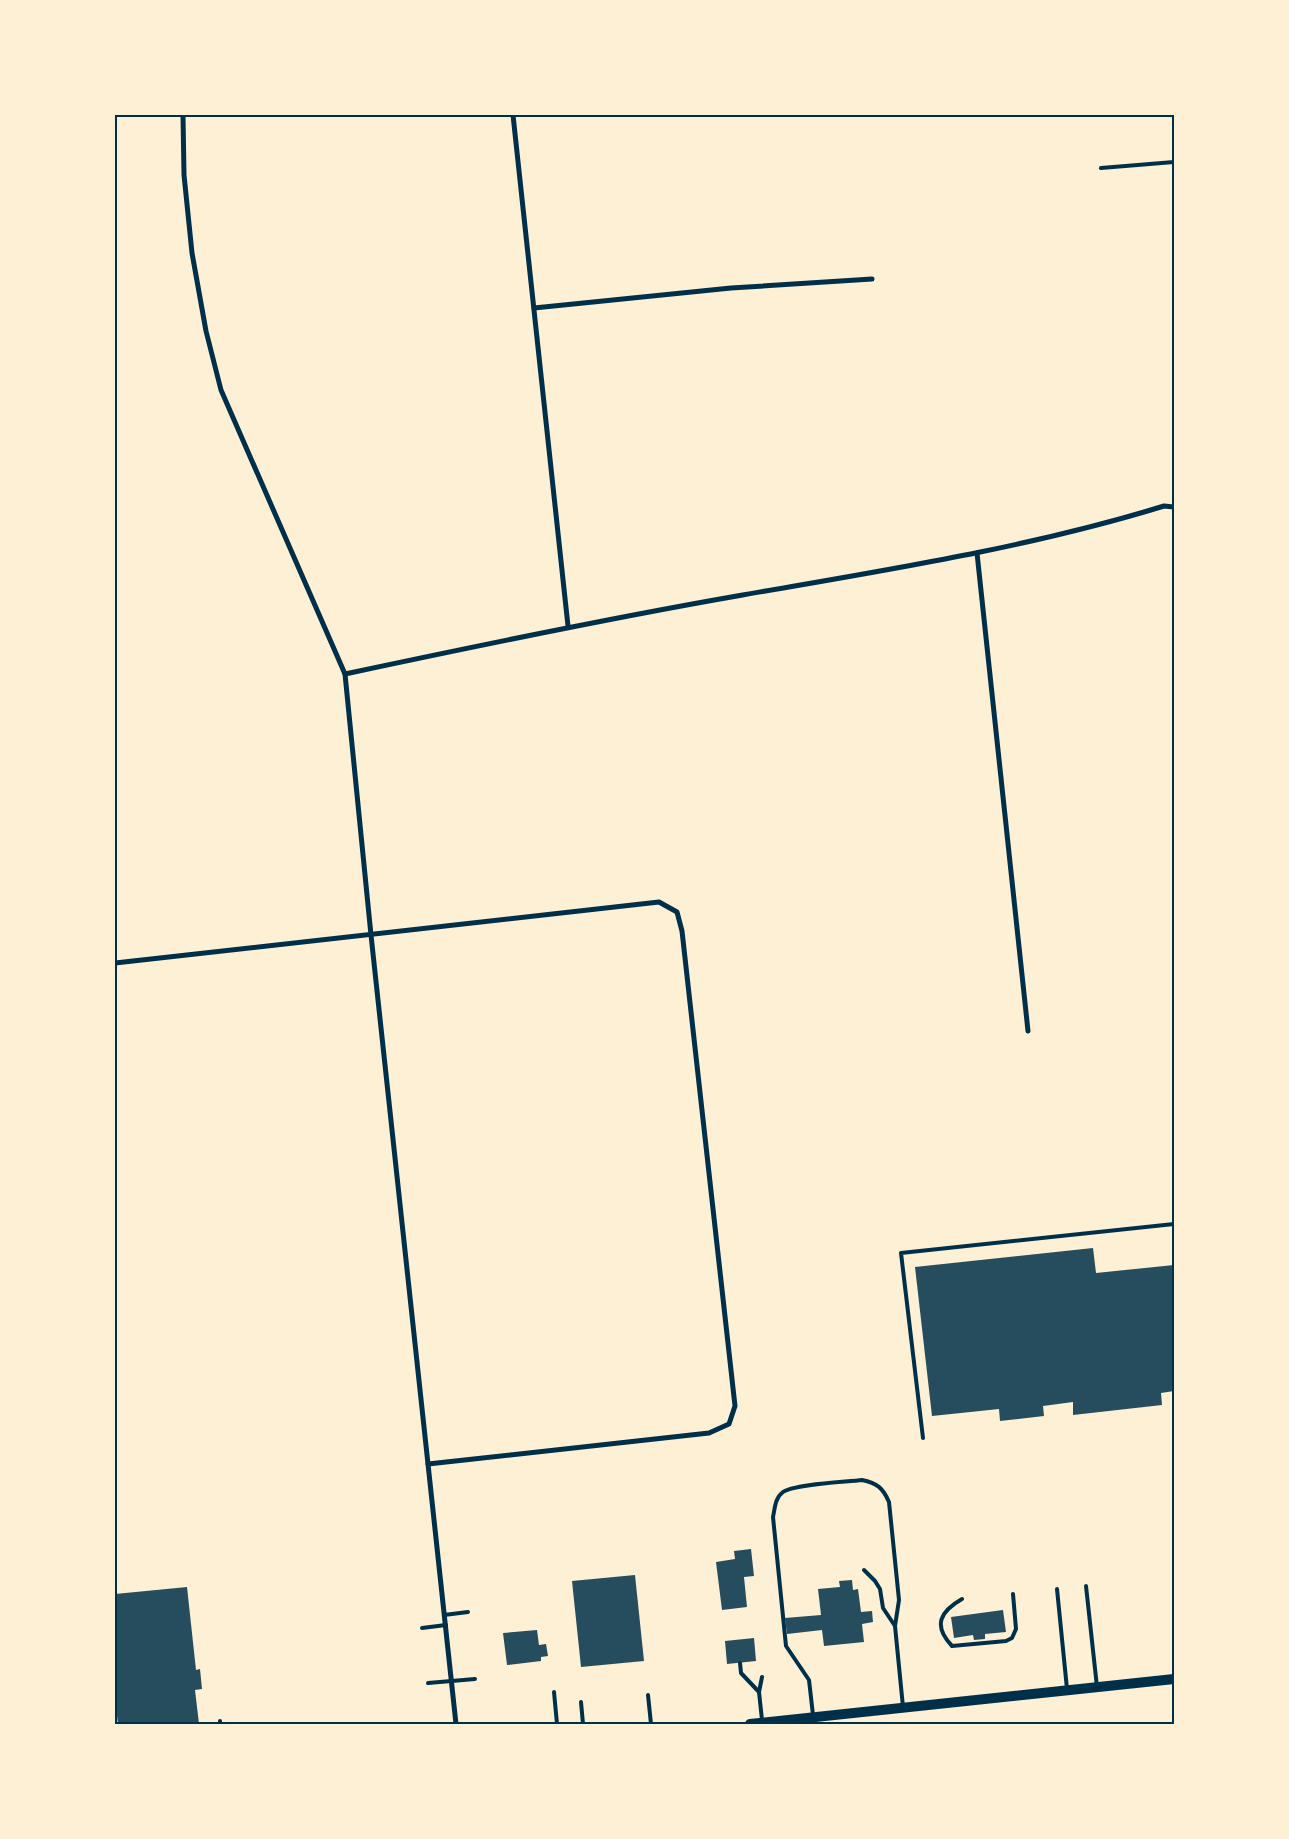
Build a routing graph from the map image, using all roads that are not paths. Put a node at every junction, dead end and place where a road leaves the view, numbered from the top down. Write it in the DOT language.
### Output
graph roads {
  1 [pos="183,115"];
  2 [pos="513,115"];
  3 [pos="1174,162"];
  4 [pos="1101,168"];
  5 [pos="872,279"];
  6 [pos="534,308"];
  7 [pos="1174,507"];
  8 [pos="977,553"];
  9 [pos="568,626"];
  10 [pos="345,674"];
  11 [pos="371,935"];
  12 [pos="115,963"];
  13 [pos="1028,1031"];
  14 [pos="1174,1224"];
  15 [pos="923,1438"];
  16 [pos="428,1464"];
  17 [pos="864,1570"];
  18 [pos="1086,1586"];
  19 [pos="1056,1589"];
  20 [pos="1013,1594"];
  21 [pos="962,1598"];
  22 [pos="468,1612"];
  23 [pos="444,1615"];
  24 [pos="446,1625"];
  25 [pos="895,1626"];
  26 [pos="422,1628"];
  27 [pos="740,1662"];
  28 [pos="762,1677"];
  29 [pos="1174,1678"];
  30 [pos="475,1679"];
  31 [pos="452,1682"];
  32 [pos="428,1683"];
  33 [pos="1097,1687"];
  34 [pos="1067,1690"];
  35 [pos="554,1692"];
  36 [pos="759,1692"];
  37 [pos="648,1694"];
  38 [pos="581,1702"];
  39 [pos="903,1708"];
  40 [pos="813,1717"];
  41 [pos="762,1723"];
  42 [pos="456,1724"];
  43 [pos="557,1724"];
  44 [pos="583,1724"];
  45 [pos="652,1724"];
  46 [pos="750,1724"];
  1 -- 10 [label="street"];
  2 -- 6 [label="street"];
  3 -- 4 [label="lane"];
  5 -- 6 [label="street"];
  6 -- 9 [label="street"];
  7 -- 8 [label="street"];
  8 -- 9 [label="street"];
  8 -- 13 [label="street"];
  9 -- 10 [label="street"];
  10 -- 11 [label="street"];
  11 -- 12 [label="street"];
  11 -- 16 [label="street"];
  11 -- 16 [label="street"];
  14 -- 15 [label="lane"];
  16 -- 23 [label="street"];
  17 -- 25 [label="lane"];
  18 -- 33 [label="lane"];
  19 -- 34 [label="lane"];
  20 -- 21 [label="lane"];
  22 -- 23 [label="lane"];
  23 -- 24 [label="street"];
  24 -- 26 [label="lane"];
  24 -- 31 [label="street"];
  25 -- 39 [label="lane"];
  25 -- 40 [label="lane"];
  27 -- 36 [label="lane"];
  28 -- 36 [label="lane"];
  29 -- 33 [label="main road"];
  30 -- 31 [label="lane"];
  31 -- 32 [label="lane"];
  31 -- 42 [label="street"];
  33 -- 34 [label="main road"];
  34 -- 39 [label="main road"];
  35 -- 43 [label="lane"];
  36 -- 41 [label="lane"];
  37 -- 45 [label="lane"];
  38 -- 44 [label="lane"];
  39 -- 40 [label="main road"];
  40 -- 41 [label="main road"];
  41 -- 46 [label="main road"];
}
